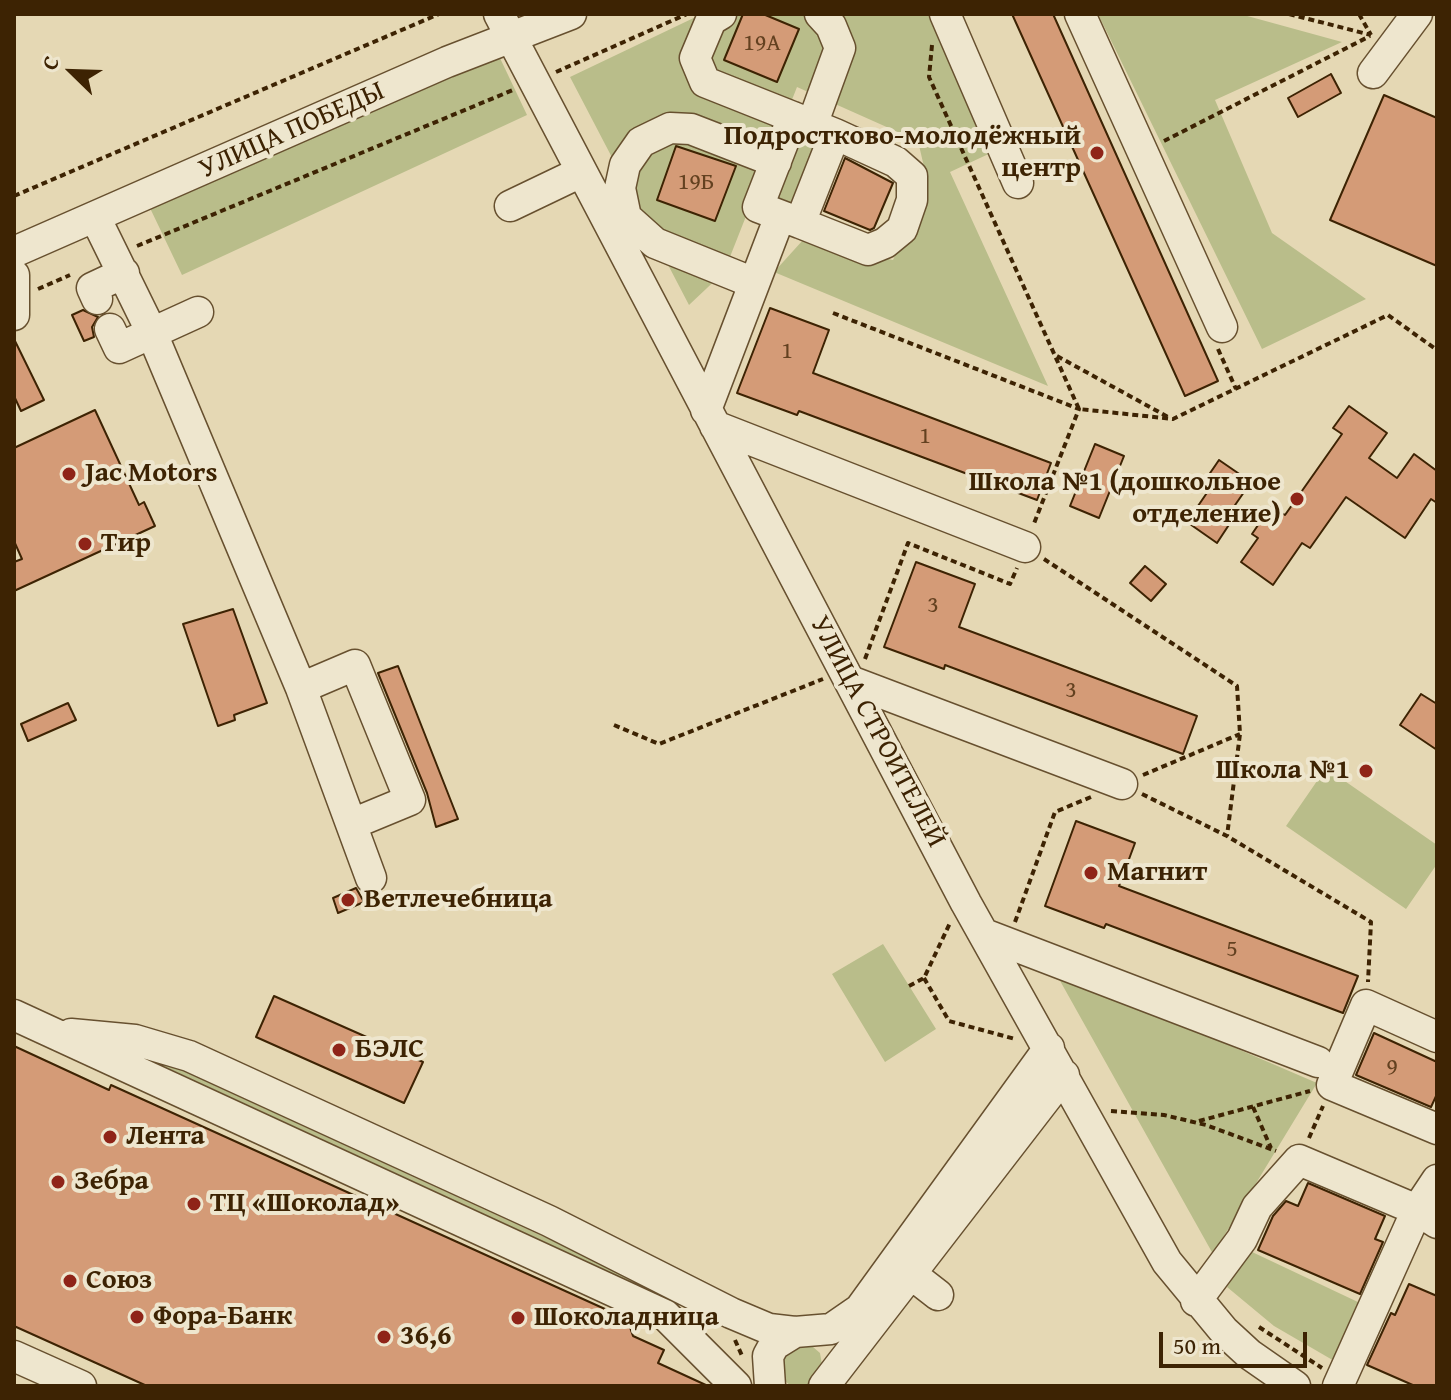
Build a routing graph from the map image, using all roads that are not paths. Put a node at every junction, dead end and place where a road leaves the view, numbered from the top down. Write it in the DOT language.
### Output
graph roads {
  1 [pos="571,14"];
  2 [pos="721,14"];
  3 [pos="820,14"];
  4 [pos="1080,14"];
  5 [pos="1417,14"];
  6 [pos="939,22"];
  7 [pos="505,27"];
  8 [pos="1373,73"];
  9 [pos="813,125"];
  10 [pos="776,162"];
  11 [pos="581,172"];
  12 [pos="1018,183"];
  13 [pos="510,206"];
  14 [pos="96,219"];
  15 [pos="790,219"];
  16 [pos="14,252"];
  17 [pos="119,264"];
  18 [pos="754,283"];
  19 [pos="97,299"];
  20 [pos="198,312"];
  21 [pos="1222,327"];
  22 [pos="110,329"];
  23 [pos="151,331"];
  24 [pos="710,418"];
  25 [pos="1025,547"];
  26 [pos="848,676"];
  27 [pos="301,688"];
  28 [pos="1122,784"];
  29 [pos="352,824"];
  30 [pos="371,878"];
  31 [pos="996,938"];
  32 [pos="14,1015"];
  33 [pos="49,1032"];
  34 [pos="1437,1037"];
  35 [pos="1049,1048"];
  36 [pos="1325,1073"];
  37 [pos="1064,1075"];
  38 [pos="1437,1129"];
  39 [pos="1437,1180"];
  40 [pos="1427,1217"];
  41 [pos="911,1274"];
  42 [pos="938,1295"];
  43 [pos="1196,1301"];
  44 [pos="801,1332"];
  45 [pos="14,1356"];
  46 [pos="769,1382"];
  47 [pos="826,1384"];
  48 [pos="81,1386"];
  49 [pos="736,1386"];
  50 [pos="1295,1386"];
  51 [pos="1338,1386"];
  1 -- 7 [label="street, УЛИЦА ПОБЕДЫ"];
  2 -- 9 [label="street"];
  3 -- 9 [label="street"];
  4 -- 21 [label="street"];
  5 -- 8 [label="street"];
  6 -- 12 [label="street"];
  7 -- 11 [label="street, УЛИЦА СТРОИТЕЛЕЙ"];
  7 -- 14 [label="street, УЛИЦА ПОБЕДЫ"];
  9 -- 10 [label="street"];
  9 -- 15 [label="street"];
  9 -- 15 [label="street"];
  10 -- 15 [label="street"];
  10 -- 18 [label="street"];
  11 -- 13 [label="street"];
  11 -- 24 [label="street, УЛИЦА СТРОИТЕЛЕЙ"];
  14 -- 16 [label="street, УЛИЦА ПОБЕДЫ"];
  14 -- 17 [label="street"];
  15 -- 18 [label="street"];
  17 -- 19 [label="street"];
  17 -- 23 [label="street"];
  18 -- 24 [label="street"];
  20 -- 23 [label="street"];
  22 -- 23 [label="street"];
  23 -- 27 [label="street"];
  24 -- 25 [label="street"];
  24 -- 26 [label="street, УЛИЦА СТРОИТЕЛЕЙ"];
  26 -- 28 [label="street"];
  26 -- 31 [label="street, УЛИЦА СТРОИТЕЛЕЙ"];
  27 -- 29 [label="street"];
  27 -- 29 [label="street"];
  29 -- 30 [label="street"];
  31 -- 35 [label="street, УЛИЦА СТРОИТЕЛЕЙ"];
  31 -- 36 [label="street"];
  32 -- 33 [label="street"];
  33 -- 44 [label="street"];
  33 -- 49 [label="street"];
  34 -- 36 [label="street"];
  35 -- 37 [label="street, УЛИЦА СТРОИТЕЛЕЙ"];
  35 -- 44 [label="street"];
  36 -- 38 [label="street"];
  37 -- 41 [label="street"];
  37 -- 43 [label="street, УЛИЦА СТРОИТЕЛЕЙ"];
  39 -- 40 [label="street"];
  40 -- 43 [label="street"];
  40 -- 51 [label="street"];
  41 -- 42 [label="street"];
  41 -- 47 [label="street"];
  43 -- 50 [label="street, УЛИЦА СТРОИТЕЛЕЙ"];
  44 -- 46 [label="street"];
  44 -- 47 [label="street"];
  45 -- 48 [label="street"];
}
